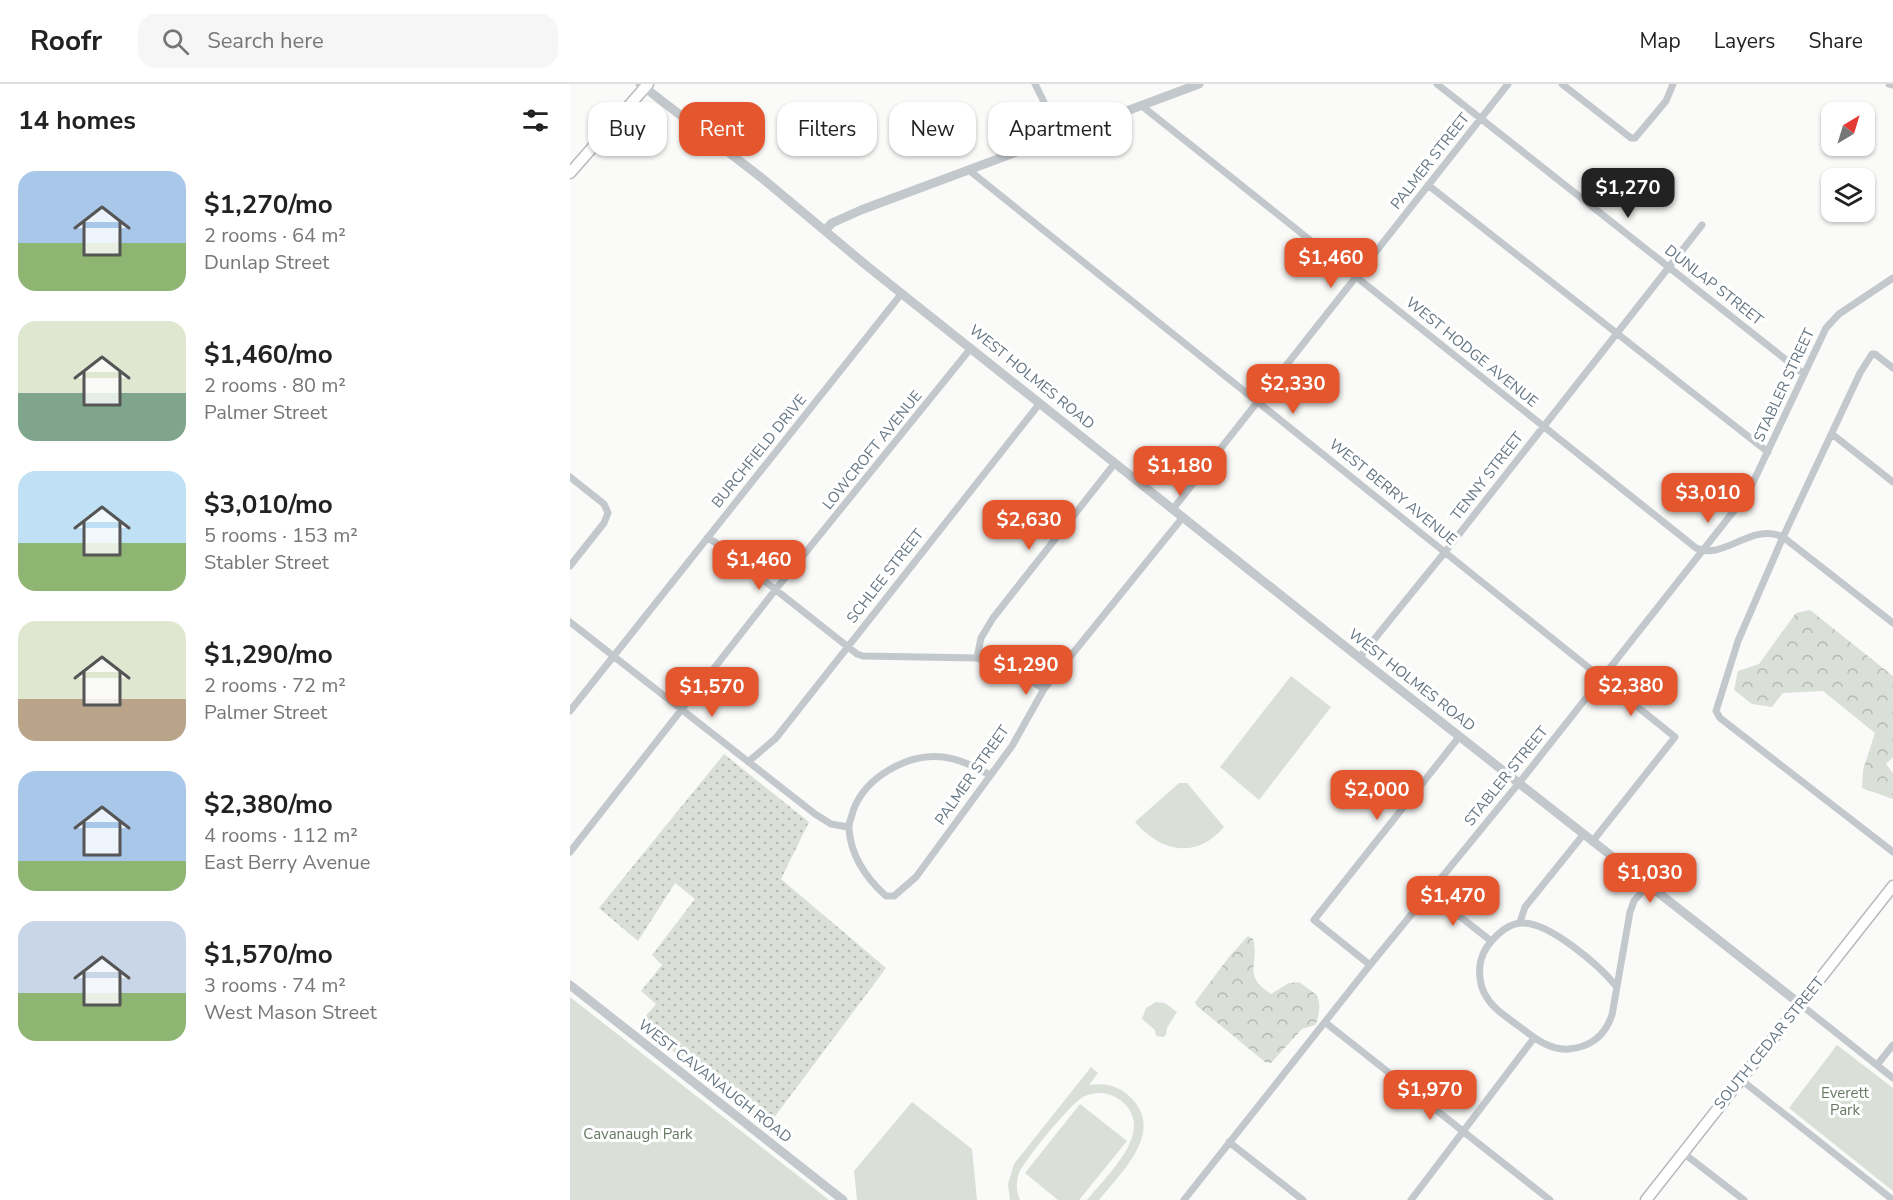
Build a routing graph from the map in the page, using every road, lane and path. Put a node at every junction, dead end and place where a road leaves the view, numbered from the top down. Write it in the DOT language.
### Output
graph roads {
  1 [pos="1035,84"];
  2 [pos="1199,84"];
  3 [pos="1437,84"];
  4 [pos="1508,84"];
  5 [pos="1562,84"];
  6 [pos="1672,84"];
  7 [pos="644,85"];
  8 [pos="1044,102"];
  9 [pos="1142,106"];
  10 [pos="1132,110"];
  11 [pos="1480,119"];
  12 [pos="1010,156"];
  13 [pos="970,171"];
  14 [pos="570,173"];
  15 [pos="1428,185"];
  16 [pos="1702,225"];
  17 [pos="825,230"];
  18 [pos="1668,267"];
  19 [pos="1357,277"];
  20 [pos="1893,278"];
  21 [pos="902,293"];
  22 [pos="1616,333"];
  23 [pos="971,348"];
  24 [pos="1893,368"];
  25 [pos="1804,374"];
  26 [pos="1258,402"];
  27 [pos="1040,403"];
  28 [pos="1543,426"];
  29 [pos="1832,434"];
  30 [pos="1768,452"];
  31 [pos="1116,463"];
  32 [pos="570,477"];
  33 [pos="1893,482"];
  34 [pos="1173,509"];
  35 [pos="1183,517"];
  36 [pos="1783,537"];
  37 [pos="707,538"];
  38 [pos="1702,551"];
  39 [pos="1445,552"];
  40 [pos="570,566"];
  41 [pos="776,590"];
  42 [pos="570,622"];
  43 [pos="1893,623"];
  44 [pos="847,646"];
  45 [pos="613,656"];
  46 [pos="977,658"];
  47 [pos="1359,658"];
  48 [pos="1602,678"];
  49 [pos="1044,689"];
  50 [pos="682,710"];
  51 [pos="570,711"];
  52 [pos="1459,737"];
  53 [pos="748,762"];
  54 [pos="990,775"];
  55 [pos="1518,783"];
  56 [pos="848,826"];
  57 [pos="1583,835"];
  58 [pos="1592,842"];
  59 [pos="570,852"];
  60 [pos="1893,852"];
  61 [pos="1648,885"];
  62 [pos="1893,886"];
  63 [pos="1429,892"];
  64 [pos="1520,922"];
  65 [pos="1491,941"];
  66 [pos="1370,965"];
  67 [pos="570,986"];
  68 [pos="1616,986"];
  69 [pos="1800,1004"];
  70 [pos="1326,1023"];
  71 [pos="1534,1038"];
  72 [pos="1893,1045"];
  73 [pos="1877,1065"];
  74 [pos="1893,1078"];
  75 [pos="1740,1079"];
  76 [pos="1462,1131"];
  77 [pos="1229,1142"];
  78 [pos="1682,1152"];
  79 [pos="843,1200"];
  80 [pos="1184,1200"];
  81 [pos="1302,1200"];
  82 [pos="1411,1200"];
  83 [pos="1550,1200"];
  84 [pos="1646,1200"];
  85 [pos="1744,1200"];
  86 [pos="1893,1200"];
  1 -- 8 [label="street"];
  2 -- 9 [label="street"];
  3 -- 11 [label="street, DUNLAP STREET"];
  4 -- 11 [label="street, PALMER STREET"];
  5 -- 6 [label="street"];
  7 -- 14 [label="main road"];
  7 -- 17 [label="street, WEST HOLMES ROAD"];
  9 -- 10 [label="street"];
  9 -- 19 [label="street, WEST HODGE AVENUE"];
  11 -- 15 [label="street, PALMER STREET"];
  11 -- 18 [label="street, DUNLAP STREET"];
  12 -- 13 [label="street"];
  13 -- 17 [label="street"];
  13 -- 26 [label="street, WEST BERRY AVENUE"];
  15 -- 19 [label="street, PALMER STREET"];
  15 -- 22 [label="street"];
  16 -- 18 [label="street, TENNY STREET"];
  17 -- 21 [label="street, WEST HOLMES ROAD"];
  18 -- 22 [label="street, TENNY STREET"];
  18 -- 25 [label="street, DUNLAP STREET"];
  19 -- 26 [label="street, PALMER STREET"];
  19 -- 28 [label="street, WEST HODGE AVENUE"];
  20 -- 25 [label="street, STABLER STREET"];
  21 -- 23 [label="street, WEST HOLMES ROAD"];
  21 -- 37 [label="street, BURCHFIELD DRIVE"];
  22 -- 28 [label="street, TENNY STREET"];
  22 -- 30 [label="street"];
  23 -- 27 [label="street, WEST HOLMES ROAD"];
  23 -- 41 [label="street, LOWCROFT AVENUE"];
  24 -- 29 [label="street"];
  25 -- 30 [label="street, STABLER STREET"];
  26 -- 34 [label="street, PALMER STREET"];
  26 -- 39 [label="street, WEST BERRY AVENUE"];
  27 -- 31 [label="street, WEST HOLMES ROAD"];
  27 -- 44 [label="street, SCHLEE STREET"];
  28 -- 38 [label="street, WEST HODGE AVENUE"];
  28 -- 39 [label="street, TENNY STREET"];
  29 -- 33 [label="street"];
  29 -- 36 [label="street"];
  30 -- 38 [label="street, STABLER STREET"];
  31 -- 34 [label="street, WEST HOLMES ROAD"];
  31 -- 46 [label="street"];
  32 -- 40 [label="street"];
  34 -- 35 [label="street, WEST HOLMES ROAD"];
  35 -- 47 [label="street, WEST HOLMES ROAD"];
  35 -- 49 [label="street, PALMER STREET"];
  36 -- 38 [label="street"];
  36 -- 43 [label="street"];
  36 -- 60 [label="street"];
  37 -- 41 [label="street"];
  37 -- 45 [label="street, BURCHFIELD DRIVE"];
  38 -- 48 [label="street, STABLER STREET"];
  39 -- 47 [label="street, TENNY STREET"];
  39 -- 48 [label="street, WEST BERRY AVENUE"];
  41 -- 44 [label="street"];
  41 -- 50 [label="street, LOWCROFT AVENUE"];
  42 -- 45 [label="street"];
  44 -- 46 [label="street"];
  44 -- 53 [label="street, SCHLEE STREET"];
  45 -- 50 [label="street"];
  45 -- 51 [label="street, BURCHFIELD DRIVE"];
  46 -- 49 [label="street"];
  47 -- 52 [label="street, WEST HOLMES ROAD"];
  48 -- 55 [label="street, STABLER STREET"];
  48 -- 58 [label="street, WEST BERRY AVENUE"];
  49 -- 54 [label="street, PALMER STREET"];
  50 -- 53 [label="street"];
  50 -- 59 [label="street, LOWCROFT AVENUE"];
  52 -- 55 [label="street, WEST HOLMES ROAD"];
  52 -- 66 [label="street"];
  53 -- 56 [label="street"];
  54 -- 56 [label="street"];
  54 -- 56 [label="street, PALMER STREET"];
  55 -- 57 [label="street, WEST HOLMES ROAD"];
  55 -- 63 [label="street, STABLER STREET"];
  57 -- 58 [label="street, WEST HOLMES ROAD"];
  57 -- 64 [label="street"];
  58 -- 61 [label="street, WEST HOLMES ROAD"];
  61 -- 68 [label="street"];
  61 -- 69 [label="street, WEST HOLMES ROAD"];
  62 -- 69 [label="main road, SOUTH CEDAR STREET"];
  63 -- 65 [label="street"];
  63 -- 66 [label="street, STABLER STREET"];
  64 -- 65 [label="street"];
  64 -- 68 [label="street"];
  65 -- 71 [label="street"];
  66 -- 70 [label="street, STABLER STREET"];
  67 -- 79 [label="street, WEST CAVANAUGH ROAD"];
  68 -- 71 [label="street"];
  69 -- 73 [label="street"];
  69 -- 75 [label="main road, SOUTH CEDAR STREET"];
  70 -- 76 [label="street"];
  70 -- 77 [label="street, STABLER STREET"];
  71 -- 76 [label="street"];
  72 -- 73 [label="street"];
  73 -- 74 [label="street"];
  75 -- 78 [label="main road, SOUTH CEDAR STREET"];
  75 -- 86 [label="street"];
  76 -- 82 [label="street"];
  76 -- 83 [label="street"];
  77 -- 80 [label="street, STABLER STREET"];
  77 -- 81 [label="street"];
  78 -- 84 [label="main road, SOUTH CEDAR STREET"];
  78 -- 85 [label="street"];
}
